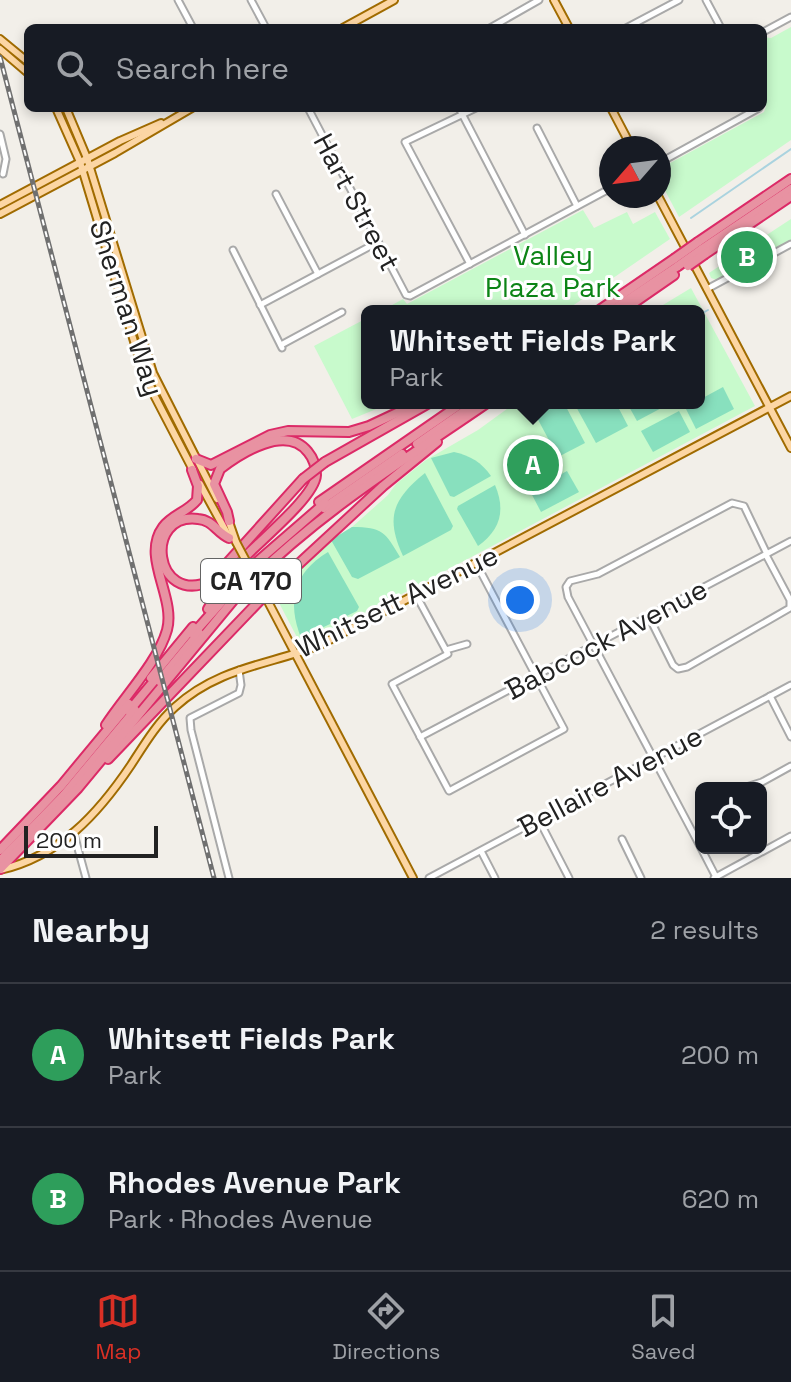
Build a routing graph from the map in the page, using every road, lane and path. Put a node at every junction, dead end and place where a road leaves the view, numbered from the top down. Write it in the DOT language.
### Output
graph roads {
  1 [pos="178,0"];
  2 [pos="251,0"];
  3 [pos="394,0"];
  4 [pos="539,0"];
  5 [pos="554,0"];
  6 [pos="679,0"];
  7 [pos="706,0"];
  8 [pos="791,17"];
  9 [pos="191,24"];
  10 [pos="264,24"];
  11 [pos="350,24"];
  12 [pos="497,24"];
  13 [pos="567,24"];
  14 [pos="634,24"];
  15 [pos="719,24"];
  16 [pos="767,30"];
  17 [pos="0,39"];
  18 [pos="0,49"];
  19 [pos="24,59"];
  20 [pos="24,70"];
  21 [pos="58,112"];
  22 [pos="68,112"];
  23 [pos="184,112"];
  24 [pos="310,112"];
  25 [pos="461,112"];
  26 [pos="468,112"];
  27 [pos="615,112"];
  28 [pos="752,112"];
  29 [pos="462,115"];
  30 [pos="169,120"];
  31 [pos="537,128"];
  32 [pos="0,134"];
  33 [pos="626,136"];
  34 [pos="671,156"];
  35 [pos="87,158"];
  36 [pos="80,162"];
  37 [pos="90,166"];
  38 [pos="82,171"];
  39 [pos="3,174"];
  40 [pos="791,184"];
  41 [pos="276,194"];
  42 [pos="599,194"];
  43 [pos="791,196"];
  44 [pos="0,205"];
  45 [pos="577,206"];
  46 [pos="664,208"];
  47 [pos="0,214"];
  48 [pos="525,235"];
  49 [pos="378,242"];
  50 [pos="791,244"];
  51 [pos="701,248"];
  52 [pos="233,250"];
  53 [pos="113,259"];
  54 [pos="470,264"];
  55 [pos="677,264"];
  56 [pos="318,274"];
  57 [pos="707,289"];
  58 [pos="260,305"];
  59 [pos="608,305"];
  60 [pos="617,305"];
  61 [pos="629,305"];
  62 [pos="342,312"];
  63 [pos="791,396"];
  64 [pos="160,400"];
  65 [pos="770,407"];
  66 [pos="405,409"];
  67 [pos="418,409"];
  68 [pos="453,409"];
  69 [pos="464,409"];
  70 [pos="478,409"];
  71 [pos="465,418"];
  72 [pos="791,448"];
  73 [pos="196,459"];
  74 [pos="192,470"];
  75 [pos="229,521"];
  76 [pos="232,540"];
  77 [pos="791,541"];
  78 [pos="766,554"];
  79 [pos="476,563"];
  80 [pos="263,594"];
  81 [pos="416,595"];
  82 [pos="791,606"];
  83 [pos="208,609"];
  84 [pos="649,617"];
  85 [pos="467,644"];
  86 [pos="594,646"];
  87 [pos="447,652"];
  88 [pos="295,653"];
  89 [pos="239,669"];
  90 [pos="536,676"];
  91 [pos="791,685"];
  92 [pos="770,696"];
  93 [pos="420,737"];
  94 [pos="791,737"];
  95 [pos="85,758"];
  96 [pos="654,758"];
  97 [pos="791,766"];
  98 [pos="762,782"];
  99 [pos="78,788"];
  100 [pos="539,820"];
  101 [pos="74,834"];
  102 [pos="791,836"];
  103 [pos="695,837"];
  104 [pos="622,839"];
  105 [pos="0,850"];
  106 [pos="481,851"];
  107 [pos="704,854"];
  108 [pos="0,859"];
  109 [pos="0,870"];
  110 [pos="715,877"];
  111 [pos="86,878"];
  112 [pos="229,878"];
  113 [pos="413,878"];
  114 [pos="429,878"];
  115 [pos="495,878"];
  116 [pos="569,878"];
  117 [pos="641,878"];
  1 -- 9 [label="street"];
  2 -- 10 [label="street"];
  3 -- 11 [label="main road"];
  4 -- 12 [label="street"];
  5 -- 13 [label="main road"];
  6 -- 14 [label="street"];
  7 -- 15 [label="street"];
  8 -- 16 [label="street"];
  17 -- 19 [label="main road"];
  18 -- 20 [label="main road"];
  21 -- 36 [label="main road, Sherman Way"];
  22 -- 35 [label="main road, Sherman Way"];
  23 -- 30 [label="main road"];
  24 -- 49 [label="street, Hart Street"];
  25 -- 29 [label="street"];
  26 -- 29 [label="street"];
  27 -- 33 [label="main road"];
  28 -- 34 [label="street"];
  29 -- 48 [label="street"];
  29 -- 54 [label="street"];
  30 -- 35 [label="main road"];
  30 -- 37 [label="main road"];
  31 -- 45 [label="street"];
  32 -- 39 [label="street"];
  35 -- 36 [label="main road"];
  35 -- 37 [label="main road, Sherman Way"];
  36 -- 38 [label="main road, Sherman Way"];
  36 -- 44 [label="main road"];
  37 -- 38 [label="main road"];
  37 -- 53 [label="main road, Sherman Way"];
  38 -- 47 [label="main road"];
  38 -- 53 [label="main road, Sherman Way"];
  40 -- 51 [label="highway"];
  41 -- 56 [label="street"];
  42 -- 45 [label="street"];
  43 -- 51 [label="highway"];
  45 -- 48 [label="street"];
  46 -- 57 [label="main road"];
  48 -- 54 [label="street"];
  49 -- 54 [label="street, Hart Street"];
  49 -- 56 [label="street"];
  50 -- 57 [label="street"];
  51 -- 55 [label="highway, bridge"];
  52 -- 58 [label="street"];
  53 -- 64 [label="main road, Sherman Way"];
  55 -- 59 [label="highway"];
  55 -- 60 [label="highway"];
  55 -- 61 [label="highway"];
  56 -- 58 [label="street"];
  57 -- 65 [label="main road"];
  58 -- 62 [label="street"];
  63 -- 65 [label="main road, Whitsett Avenue"];
  64 -- 73 [label="main road, Sherman Way"];
  64 -- 74 [label="main road, Sherman Way"];
  65 -- 72 [label="main road"];
  65 -- 79 [label="main road, Whitsett Avenue"];
  66 -- 73 [label="highway"];
  67 -- 76 [label="highway, bridge"];
  68 -- 83 [label="highway, CA 170"];
  69 -- 108 [label="highway"];
  70 -- 71 [label="highway, CA 170"];
  71 -- 80 [label="highway"];
  71 -- 99 [label="highway, CA 170"];
  73 -- 75 [label="main road, Sherman Way"];
  74 -- 76 [label="main road, Sherman Way"];
  74 -- 95 [label="highway"];
  75 -- 76 [label="main road, Sherman Way"];
  75 -- 83 [label="highway"];
  76 -- 80 [label="main road, Sherman Way, bridge"];
  77 -- 78 [label="street, Babcock Avenue"];
  78 -- 82 [label="street"];
  78 -- 84 [label="street, Babcock Avenue"];
  78 -- 86 [label="street"];
  79 -- 81 [label="main road, Whitsett Avenue"];
  79 -- 90 [label="street"];
  80 -- 88 [label="main road, Sherman Way"];
  80 -- 99 [label="highway"];
  81 -- 87 [label="street"];
  81 -- 88 [label="main road, Whitsett Avenue"];
  82 -- 84 [label="street"];
  83 -- 95 [label="highway, CA 170"];
  84 -- 86 [label="street, Babcock Avenue"];
  85 -- 87 [label="street"];
  86 -- 90 [label="street, Babcock Avenue"];
  86 -- 96 [label="street"];
  87 -- 93 [label="street"];
  88 -- 89 [label="main road, Whitsett Avenue"];
  88 -- 113 [label="main road, Sherman Way"];
  89 -- 101 [label="main road, Whitsett Avenue"];
  89 -- 112 [label="street"];
  90 -- 93 [label="street, Babcock Avenue"];
  90 -- 93 [label="street"];
  91 -- 92 [label="street, Bellaire Avenue"];
  92 -- 94 [label="street"];
  92 -- 96 [label="street, Bellaire Avenue"];
  95 -- 105 [label="highway, CA 170"];
  96 -- 100 [label="street, Bellaire Avenue"];
  96 -- 103 [label="street"];
  97 -- 98 [label="street"];
  99 -- 109 [label="highway, CA 170"];
  100 -- 106 [label="street, Bellaire Avenue"];
  100 -- 116 [label="street"];
  101 -- 109 [label="main road, Whitsett Avenue"];
  101 -- 111 [label="street"];
  102 -- 110 [label="street"];
  104 -- 117 [label="street"];
  106 -- 114 [label="street, Bellaire Avenue"];
  106 -- 115 [label="street"];
  107 -- 110 [label="street"];
}
